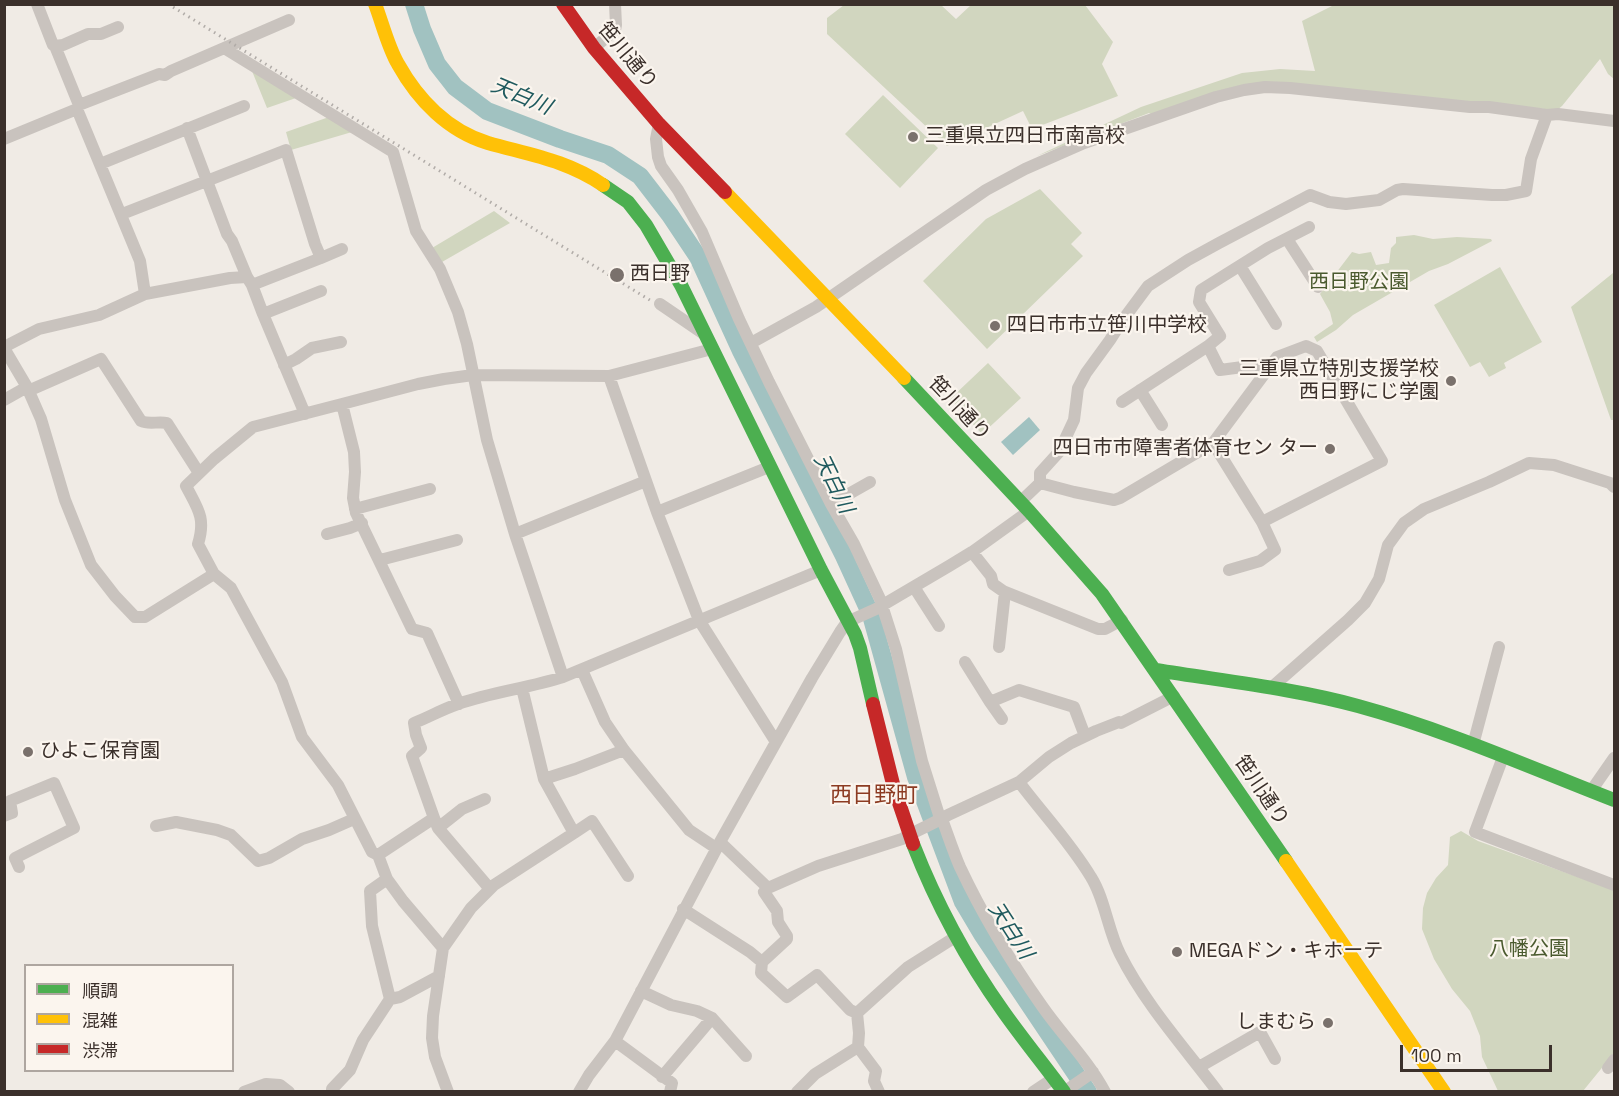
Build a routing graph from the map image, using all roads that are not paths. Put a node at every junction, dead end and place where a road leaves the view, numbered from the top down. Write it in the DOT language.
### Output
graph roads {
  1 [pos="37,4"];
  2 [pos="375,4"];
  3 [pos="563,4"];
  4 [pos="615,4"];
  5 [pos="289,20"];
  6 [pos="118,27"];
  7 [pos="55,46"];
  8 [pos="224,48"];
  9 [pos="594,48"];
  10 [pos="244,106"];
  11 [pos="78,107"];
  12 [pos="1547,115"];
  13 [pos="1614,121"];
  14 [pos="659,124"];
  15 [pos="187,128"];
  16 [pos="4,139"];
  17 [pos="100,164"];
  18 [pos="207,180"];
  19 [pos="122,214"];
  20 [pos="1310,227"];
  21 [pos="1287,239"];
  22 [pos="342,249"];
  23 [pos="321,258"];
  24 [pos="1240,266"];
  25 [pos="250,281"];
  26 [pos="1318,287"];
  27 [pos="321,291"];
  28 [pos="145,294"];
  29 [pos="828,298"];
  30 [pos="660,304"];
  31 [pos="263,314"];
  32 [pos="1276,324"];
  33 [pos="705,334"];
  34 [pos="340,342"];
  35 [pos="751,343"];
  36 [pos="5,346"];
  37 [pos="1208,346"];
  38 [pos="712,349"];
  39 [pos="1273,363"];
  40 [pos="284,365"];
  41 [pos="473,375"];
  42 [pos="609,376"];
  43 [pos="27,389"];
  44 [pos="1140,390"];
  45 [pos="4,400"];
  46 [pos="1122,402"];
  47 [pos="342,404"];
  48 [pos="305,414"];
  49 [pos="1162,425"];
  50 [pos="1213,442"];
  51 [pos="770,467"];
  52 [pos="199,473"];
  53 [pos="646,481"];
  54 [pos="870,482"];
  55 [pos="1040,483"];
  56 [pos="1614,487"];
  57 [pos="430,489"];
  58 [pos="831,504"];
  59 [pos="1024,506"];
  60 [pos="355,509"];
  61 [pos="657,512"];
  62 [pos="1262,522"];
  63 [pos="362,524"];
  64 [pos="327,534"];
  65 [pos="515,534"];
  66 [pos="457,540"];
  67 [pos="972,552"];
  68 [pos="380,560"];
  69 [pos="821,570"];
  70 [pos="1229,570"];
  71 [pos="214,574"];
  72 [pos="914,586"];
  73 [pos="1005,592"];
  74 [pos="879,607"];
  75 [pos="699,620"];
  76 [pos="1122,620"];
  77 [pos="848,622"];
  78 [pos="939,626"];
  79 [pos="999,647"];
  80 [pos="1499,647"];
  81 [pos="965,662"];
  82 [pos="582,670"];
  83 [pos="1156,670"];
  84 [pos="563,677"];
  85 [pos="522,688"];
  86 [pos="1271,688"];
  87 [pos="1174,696"];
  88 [pos="990,702"];
  89 [pos="459,704"];
  90 [pos="1002,719"];
  91 [pos="1085,736"];
  92 [pos="776,742"];
  93 [pos="1473,745"];
  94 [pos="624,750"];
  95 [pos="1503,757"];
  96 [pos="1614,758"];
  97 [pos="544,779"];
  98 [pos="1019,782"];
  99 [pos="1591,791"];
  100 [pos="7,796"];
  101 [pos="485,799"];
  102 [pos="1614,800"];
  103 [pos="4,816"];
  104 [pos="354,819"];
  105 [pos="940,820"];
  106 [pos="436,823"];
  107 [pos="156,826"];
  108 [pos="574,833"];
  109 [pos="911,833"];
  110 [pos="718,845"];
  111 [pos="378,855"];
  112 [pos="19,867"];
  113 [pos="628,876"];
  114 [pos="387,879"];
  115 [pos="1614,885"];
  116 [pos="768,888"];
  117 [pos="490,889"];
  118 [pos="683,909"];
  119 [pos="957,936"];
  120 [pos="443,948"];
  121 [pos="762,962"];
  122 [pos="439,976"];
  123 [pos="641,991"];
  124 [pos="390,999"];
  125 [pos="857,1013"];
  126 [pos="712,1018"];
  127 [pos="615,1041"];
  128 [pos="858,1047"];
  129 [pos="746,1056"];
  130 [pos="1275,1059"];
  131 [pos="1199,1067"];
  132 [pos="1092,1073"];
  133 [pos="662,1077"];
  134 [pos="1054,1078"];
  135 [pos="1065,1091"];
  136 [pos="244,1092"];
  137 [pos="289,1092"];
  138 [pos="332,1092"];
  139 [pos="448,1092"];
  140 [pos="579,1092"];
  141 [pos="670,1092"];
  142 [pos="797,1092"];
  143 [pos="879,1092"];
  144 [pos="1033,1092"];
  145 [pos="1105,1092"];
  146 [pos="1218,1092"];
  147 [pos="1444,1092"];
  1 -- 7 [label="street"];
  2 -- 33 [label="street"];
  3 -- 9 [label="street, 笹川通り"];
  4 -- 9 [label="street"];
  5 -- 8 [label="street"];
  6 -- 7 [label="street"];
  7 -- 11 [label="street"];
  8 -- 11 [label="street"];
  8 -- 41 [label="street"];
  9 -- 14 [label="street, 笹川通り"];
  10 -- 15 [label="street"];
  11 -- 16 [label="street"];
  11 -- 17 [label="street"];
  12 -- 13 [label="street"];
  12 -- 29 [label="street"];
  12 -- 55 [label="street"];
  14 -- 29 [label="street, 笹川通り"];
  14 -- 35 [label="street"];
  15 -- 17 [label="street"];
  15 -- 18 [label="street"];
  17 -- 19 [label="street"];
  18 -- 19 [label="street"];
  18 -- 23 [label="street"];
  18 -- 25 [label="street"];
  19 -- 28 [label="street"];
  20 -- 21 [label="street"];
  21 -- 24 [label="street"];
  21 -- 26 [label="street"];
  22 -- 23 [label="street"];
  23 -- 25 [label="street"];
  24 -- 32 [label="street"];
  24 -- 37 [label="street"];
  25 -- 28 [label="street"];
  25 -- 31 [label="street"];
  27 -- 31 [label="street"];
  28 -- 36 [label="street"];
  29 -- 35 [label="street"];
  29 -- 59 [label="street, 笹川通り"];
  30 -- 33 [label="street"];
  31 -- 40 [label="street"];
  33 -- 38 [label="street"];
  34 -- 40 [label="street"];
  35 -- 58 [label="street"];
  36 -- 43 [label="street"];
  37 -- 39 [label="street"];
  37 -- 44 [label="street"];
  38 -- 42 [label="street"];
  38 -- 51 [label="street"];
  39 -- 50 [label="street"];
  39 -- 62 [label="street"];
  40 -- 48 [label="street"];
  41 -- 42 [label="street"];
  41 -- 47 [label="street"];
  41 -- 65 [label="street"];
  42 -- 53 [label="street"];
  43 -- 45 [label="street"];
  43 -- 52 [label="street"];
  43 -- 71 [label="street"];
  44 -- 46 [label="street"];
  44 -- 49 [label="street"];
  47 -- 48 [label="street"];
  47 -- 60 [label="street"];
  48 -- 52 [label="street"];
  50 -- 55 [label="street"];
  50 -- 62 [label="street"];
  51 -- 61 [label="street"];
  51 -- 69 [label="street"];
  52 -- 71 [label="street"];
  53 -- 61 [label="street"];
  53 -- 65 [label="street"];
  54 -- 58 [label="street"];
  55 -- 59 [label="street"];
  56 -- 86 [label="street"];
  57 -- 60 [label="street"];
  58 -- 74 [label="street"];
  59 -- 67 [label="street"];
  59 -- 76 [label="street, 笹川通り"];
  60 -- 63 [label="street"];
  61 -- 75 [label="street"];
  62 -- 70 [label="street"];
  63 -- 64 [label="street"];
  63 -- 68 [label="street"];
  65 -- 84 [label="street"];
  66 -- 68 [label="street"];
  67 -- 72 [label="street"];
  67 -- 73 [label="street"];
  68 -- 89 [label="street"];
  69 -- 75 [label="street"];
  69 -- 77 [label="street"];
  71 -- 104 [label="street"];
  72 -- 74 [label="street"];
  72 -- 78 [label="street"];
  73 -- 76 [label="street"];
  73 -- 79 [label="street"];
  74 -- 77 [label="street"];
  74 -- 105 [label="street"];
  75 -- 82 [label="street"];
  75 -- 92 [label="street"];
  76 -- 83 [label="street, 笹川通り"];
  77 -- 92 [label="street"];
  77 -- 109 [label="street"];
  80 -- 93 [label="street"];
  81 -- 88 [label="street"];
  82 -- 84 [label="street"];
  82 -- 94 [label="street"];
  83 -- 86 [label="street"];
  83 -- 87 [label="street, 笹川通り"];
  84 -- 85 [label="street"];
  85 -- 89 [label="street"];
  85 -- 97 [label="street"];
  86 -- 93 [label="street"];
  87 -- 91 [label="street"];
  87 -- 147 [label="street, 笹川通り"];
  88 -- 90 [label="street"];
  88 -- 91 [label="street"];
  89 -- 106 [label="street"];
  91 -- 98 [label="street"];
  92 -- 110 [label="street"];
  93 -- 95 [label="street"];
  94 -- 97 [label="street"];
  94 -- 110 [label="street"];
  95 -- 99 [label="street"];
  95 -- 115 [label="street"];
  96 -- 99 [label="street"];
  97 -- 108 [label="street"];
  98 -- 105 [label="street"];
  98 -- 131 [label="street"];
  99 -- 102 [label="street"];
  100 -- 103 [label="street"];
  100 -- 112 [label="street"];
  101 -- 106 [label="street"];
  104 -- 107 [label="street"];
  104 -- 111 [label="street"];
  105 -- 109 [label="street"];
  105 -- 132 [label="street"];
  106 -- 111 [label="street"];
  106 -- 117 [label="street"];
  108 -- 113 [label="street"];
  108 -- 117 [label="street"];
  109 -- 116 [label="street"];
  109 -- 119 [label="street"];
  110 -- 116 [label="street"];
  110 -- 118 [label="street"];
  111 -- 114 [label="street"];
  114 -- 120 [label="street"];
  114 -- 124 [label="street"];
  116 -- 121 [label="street"];
  117 -- 120 [label="street"];
  118 -- 121 [label="street"];
  118 -- 123 [label="street"];
  119 -- 125 [label="street"];
  119 -- 134 [label="street"];
  120 -- 122 [label="street"];
  121 -- 125 [label="street"];
  122 -- 124 [label="street"];
  122 -- 139 [label="street"];
  123 -- 126 [label="street"];
  123 -- 127 [label="street"];
  124 -- 138 [label="street"];
  125 -- 128 [label="street"];
  126 -- 129 [label="street"];
  126 -- 133 [label="street"];
  127 -- 133 [label="street"];
  127 -- 140 [label="street"];
  128 -- 142 [label="street"];
  128 -- 143 [label="street"];
  130 -- 131 [label="street"];
  131 -- 146 [label="street"];
  132 -- 135 [label="street"];
  132 -- 145 [label="street"];
  133 -- 141 [label="street"];
  134 -- 135 [label="street"];
  134 -- 144 [label="street"];
  136 -- 137 [label="street"];
}
